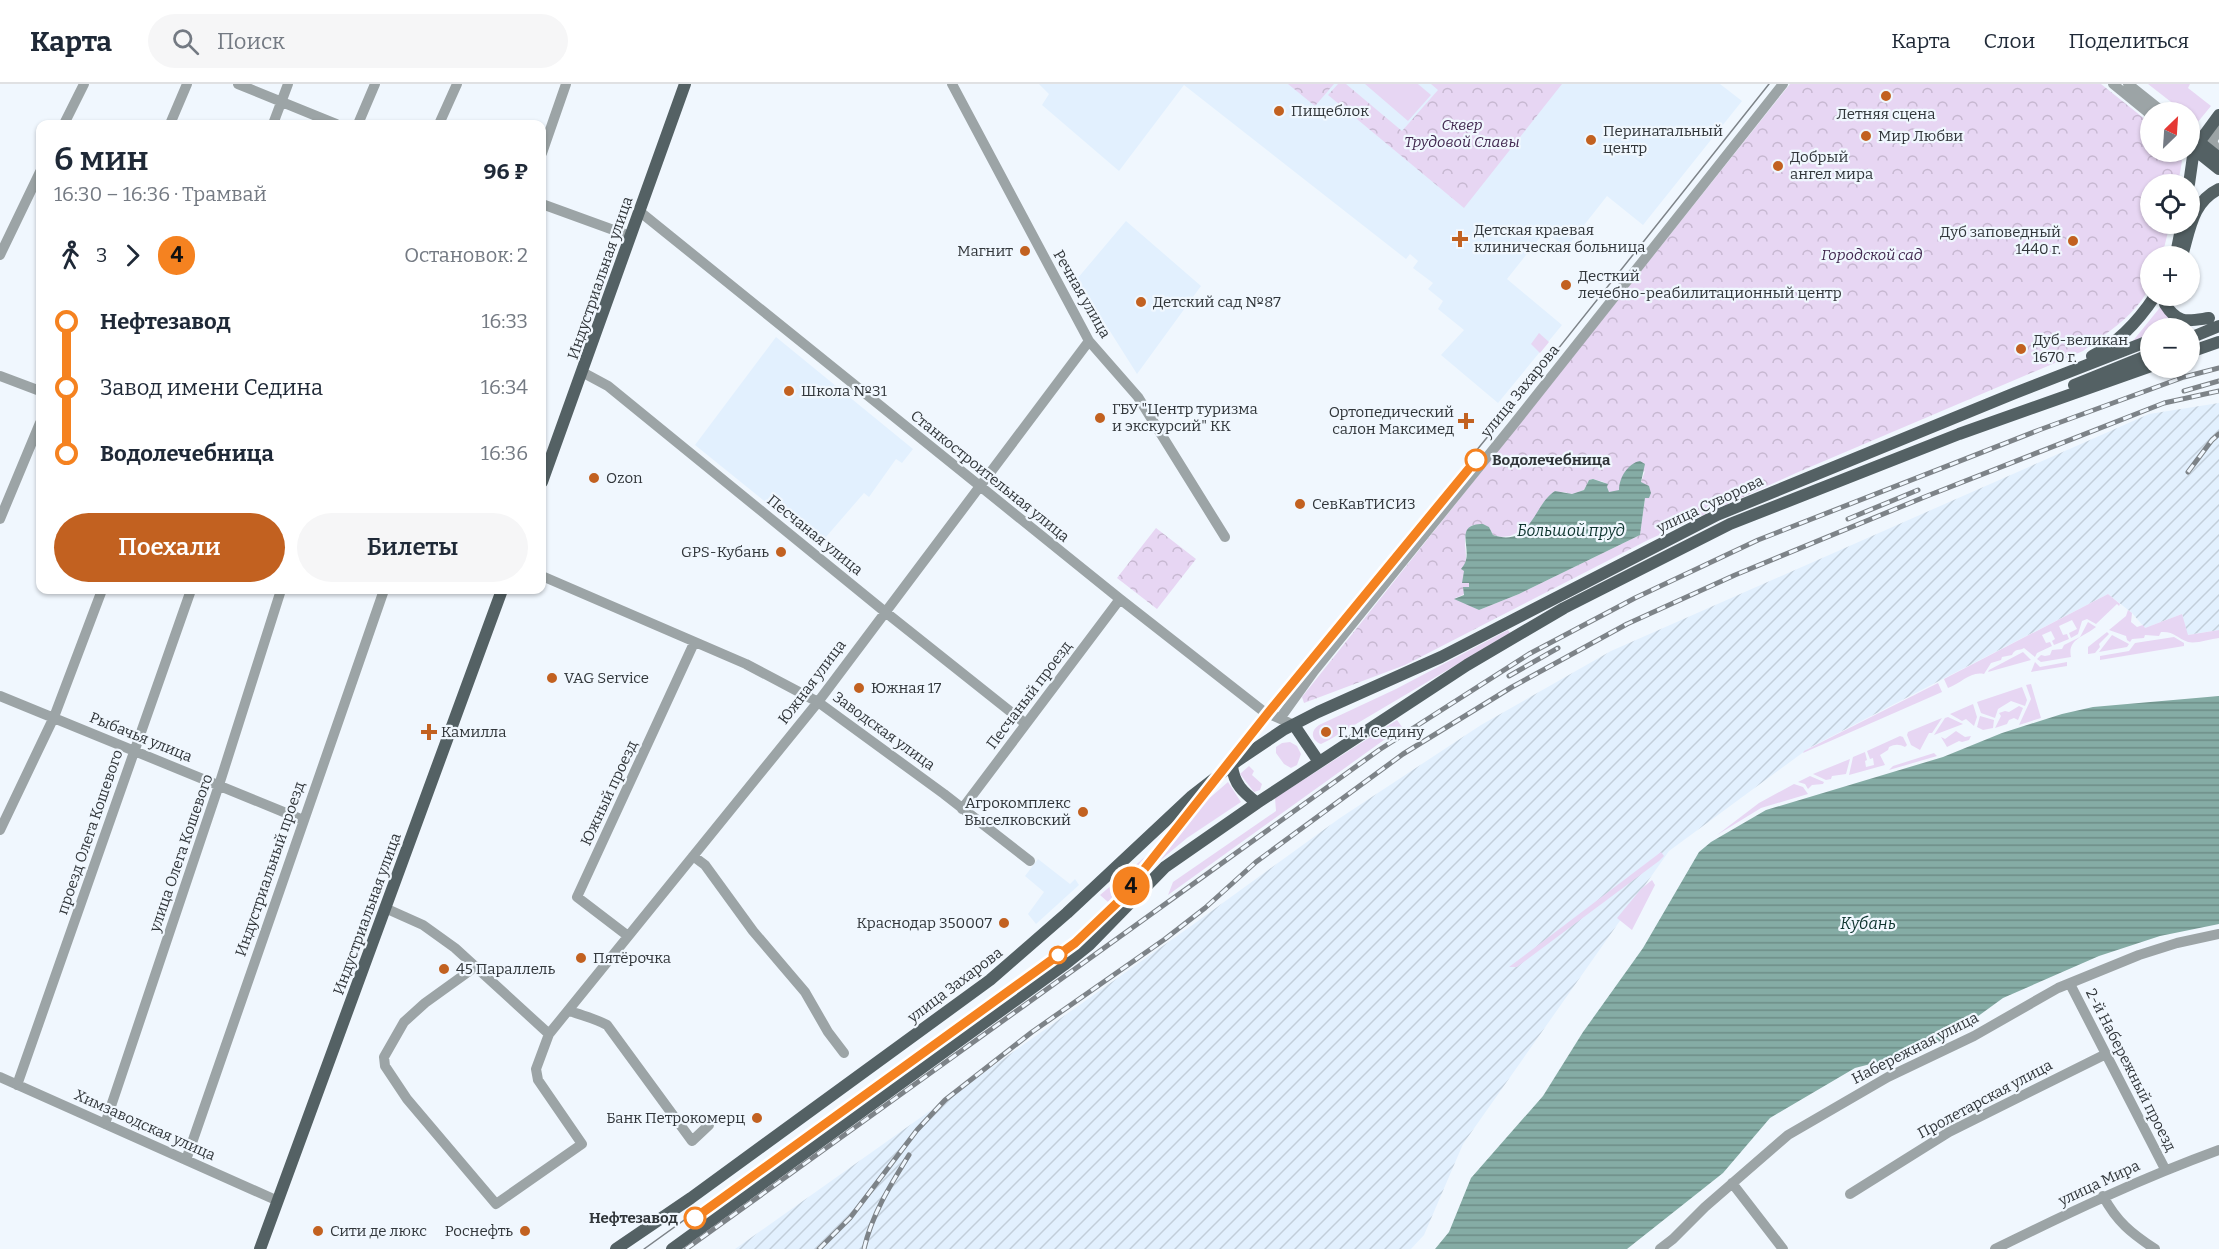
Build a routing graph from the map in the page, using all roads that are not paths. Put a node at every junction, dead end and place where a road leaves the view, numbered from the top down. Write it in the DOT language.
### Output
graph roads {
  1 [pos="84,84"];
  2 [pos="187,84"];
  3 [pos="238,84"];
  4 [pos="288,84"];
  5 [pos="375,84"];
  6 [pos="457,84"];
  7 [pos="566,84"];
  8 [pos="685,84"];
  9 [pos="952,84"];
  10 [pos="1783,84"];
  11 [pos="2113,84"];
  12 [pos="2128,84"];
  13 [pos="281,102"];
  14 [pos="2150,102"];
  15 [pos="2140,106"];
  16 [pos="2219,115"];
  17 [pos="66,120"];
  18 [pos="172,120"];
  19 [pos="274,120"];
  20 [pos="326,120"];
  21 [pos="360,120"];
  22 [pos="441,120"];
  23 [pos="2219,129"];
  24 [pos="2200,135"];
  25 [pos="546,142"];
  26 [pos="2200,146"];
  27 [pos="2200,150"];
  28 [pos="2219,156"];
  29 [pos="2219,170"];
  30 [pos="36,180"];
  31 [pos="2219,189"];
  32 [pos="546,205"];
  33 [pos="639,211"];
  34 [pos="630,236"];
  35 [pos="2185,246"];
  36 [pos="0,255"];
  37 [pos="2148,306"];
  38 [pos="2167,306"];
  39 [pos="2216,320"];
  40 [pos="2200,324"];
  41 [pos="2200,331"];
  42 [pos="1089,341"];
  43 [pos="2219,342"];
  44 [pos="2140,344"];
  45 [pos="2200,349"];
  46 [pos="2140,359"];
  47 [pos="2140,370"];
  48 [pos="582,372"];
  49 [pos="0,376"];
  50 [pos="2046,381"];
  51 [pos="36,390"];
  52 [pos="36,433"];
  53 [pos="1959,434"];
  54 [pos="546,471"];
  55 [pos="979,486"];
  56 [pos="0,519"];
  57 [pos="1225,537"];
  58 [pos="546,578"];
  59 [pos="100,594"];
  60 [pos="190,594"];
  61 [pos="280,594"];
  62 [pos="383,594"];
  63 [pos="501,594"];
  64 [pos="1120,599"];
  65 [pos="884,611"];
  66 [pos="694,643"];
  67 [pos="0,696"];
  68 [pos="818,702"];
  69 [pos="54,717"];
  70 [pos="1281,717"];
  71 [pos="1026,724"];
  72 [pos="1294,725"];
  73 [pos="135,752"];
  74 [pos="1319,762"];
  75 [pos="1232,766"];
  76 [pos="219,785"];
  77 [pos="1257,803"];
  78 [pos="962,809"];
  79 [pos="303,820"];
  80 [pos="0,830"];
  81 [pos="693,856"];
  82 [pos="1030,861"];
  83 [pos="386,908"];
  84 [pos="2219,934"];
  85 [pos="628,936"];
  86 [pos="475,967"];
  87 [pos="2070,984"];
  88 [pos="570,1011"];
  89 [pos="549,1034"];
  90 [pos="844,1053"];
  91 [pos="2106,1054"];
  92 [pos="0,1077"];
  93 [pos="17,1085"];
  94 [pos="105,1124"];
  95 [pos="709,1125"];
  96 [pos="2219,1150"];
  97 [pos="186,1160"];
  98 [pos="2165,1169"];
  99 [pos="1732,1183"];
  100 [pos="1850,1194"];
  101 [pos="2103,1196"];
  102 [pos="278,1201"];
  103 [pos="260,1249"];
  104 [pos="616,1249"];
  105 [pos="672,1249"];
  106 [pos="1660,1249"];
  107 [pos="1783,1249"];
  108 [pos="1995,1249"];
  109 [pos="2155,1249"];
  1 -- 17 [label="street"];
  2 -- 18 [label="street"];
  3 -- 13 [label="street"];
  4 -- 13 [label="street"];
  5 -- 21 [label="street"];
  6 -- 22 [label="street"];
  7 -- 25 [label="street"];
  8 -- 33 [label="main road, Индустриальная улица"];
  9 -- 42 [label="street, Речная улица"];
  10 -- 70 [label="street, улица Захарова"];
  11 -- 15 [label="street"];
  12 -- 14 [label="street"];
  13 -- 19 [label="street"];
  13 -- 20 [label="street"];
  16 -- 24 [label="main road"];
  23 -- 28 [label="street"];
  26 -- 28 [label="main road"];
  27 -- 29 [label="main road"];
  30 -- 36 [label="street"];
  31 -- 35 [label="main road"];
  32 -- 34 [label="street"];
  33 -- 34 [label="main road, Индустриальная улица"];
  33 -- 55 [label="street, Станкостроительная улица"];
  34 -- 48 [label="main road, Индустриальная улица"];
  37 -- 50 [label="main road"];
  38 -- 39 [label="main road"];
  39 -- 40 [label="main road"];
  39 -- 41 [label="main road"];
  42 -- 55 [label="street, Южная улица"];
  42 -- 57 [label="street, Речная улица"];
  43 -- 45 [label="main road"];
  44 -- 50 [label="main road, улица Суворова"];
  46 -- 53 [label="main road, улица Суворова"];
  47 -- 53 [label="main road, улица Суворова"];
  48 -- 54 [label="main road, Индустриальная улица"];
  48 -- 65 [label="street, Песчаная улица"];
  49 -- 51 [label="street"];
  50 -- 72 [label="main road, улица Суворова"];
  52 -- 56 [label="street"];
  53 -- 74 [label="main road, улица Суворова"];
  55 -- 64 [label="street, Станкостроительная улица"];
  55 -- 65 [label="street, Южная улица"];
  58 -- 66 [label="street, Заводская улица"];
  59 -- 69 [label="street"];
  60 -- 73 [label="street, проезд Олега Кошевого"];
  61 -- 76 [label="street, улица Олега Кошевого"];
  62 -- 79 [label="street, Индустриальный проезд"];
  63 -- 83 [label="main road, Индустриальная улица"];
  64 -- 70 [label="street, Станкостроительная улица"];
  64 -- 71 [label="street, Песчаный проезд"];
  65 -- 68 [label="street, Южная улица"];
  65 -- 71 [label="street, Песчаная улица"];
  66 -- 68 [label="street, Заводская улица"];
  66 -- 85 [label="street, Южный проезд"];
  67 -- 69 [label="street, Рыбачья улица"];
  68 -- 78 [label="street, Заводская улица"];
  68 -- 81 [label="street, Южная улица"];
  69 -- 73 [label="street, Рыбачья улица"];
  69 -- 80 [label="street"];
  70 -- 72 [label="street, Станкостроительная улица"];
  71 -- 78 [label="street, Песчаный проезд"];
  72 -- 74 [label="main road, Станкостроительная улица"];
  72 -- 75 [label="main road, улица Захарова"];
  73 -- 76 [label="street, Рыбачья улица"];
  73 -- 93 [label="street, проезд Олега Кошевого"];
  74 -- 77 [label="main road"];
  75 -- 77 [label="main road"];
  75 -- 104 [label="main road, улица Захарова"];
  76 -- 79 [label="street, Рыбачья улица"];
  76 -- 94 [label="street, улица Олега Кошевого"];
  77 -- 105 [label="main road"];
  78 -- 82 [label="street, Заводская улица"];
  79 -- 97 [label="street, Индустриальный проезд"];
  81 -- 85 [label="street, Южная улица"];
  81 -- 90 [label="street"];
  83 -- 86 [label="street"];
  83 -- 102 [label="main road, Индустриальная улица"];
  84 -- 87 [label="street, Набережная улица"];
  85 -- 88 [label="street, Южная улица"];
  86 -- 89 [label="street"];
  86 -- 89 [label="street"];
  87 -- 91 [label="street, 2-й Набережный проезд"];
  87 -- 99 [label="street, Набережная улица"];
  88 -- 89 [label="street, Южная улица"];
  88 -- 95 [label="street"];
  91 -- 98 [label="street, 2-й Набережный проезд"];
  91 -- 100 [label="street, Пролетарская улица"];
  92 -- 93 [label="street, Химзаводская улица"];
  93 -- 94 [label="street, Химзаводская улица"];
  94 -- 97 [label="street, Химзаводская улица"];
  96 -- 98 [label="street, улица Мира"];
  97 -- 102 [label="street, Химзаводская улица"];
  98 -- 101 [label="street, улица Мира"];
  99 -- 106 [label="street, Набережная улица"];
  99 -- 107 [label="street"];
  101 -- 108 [label="street, улица Мира"];
  101 -- 109 [label="street"];
  102 -- 103 [label="main road, Индустриальная улица"];
}
